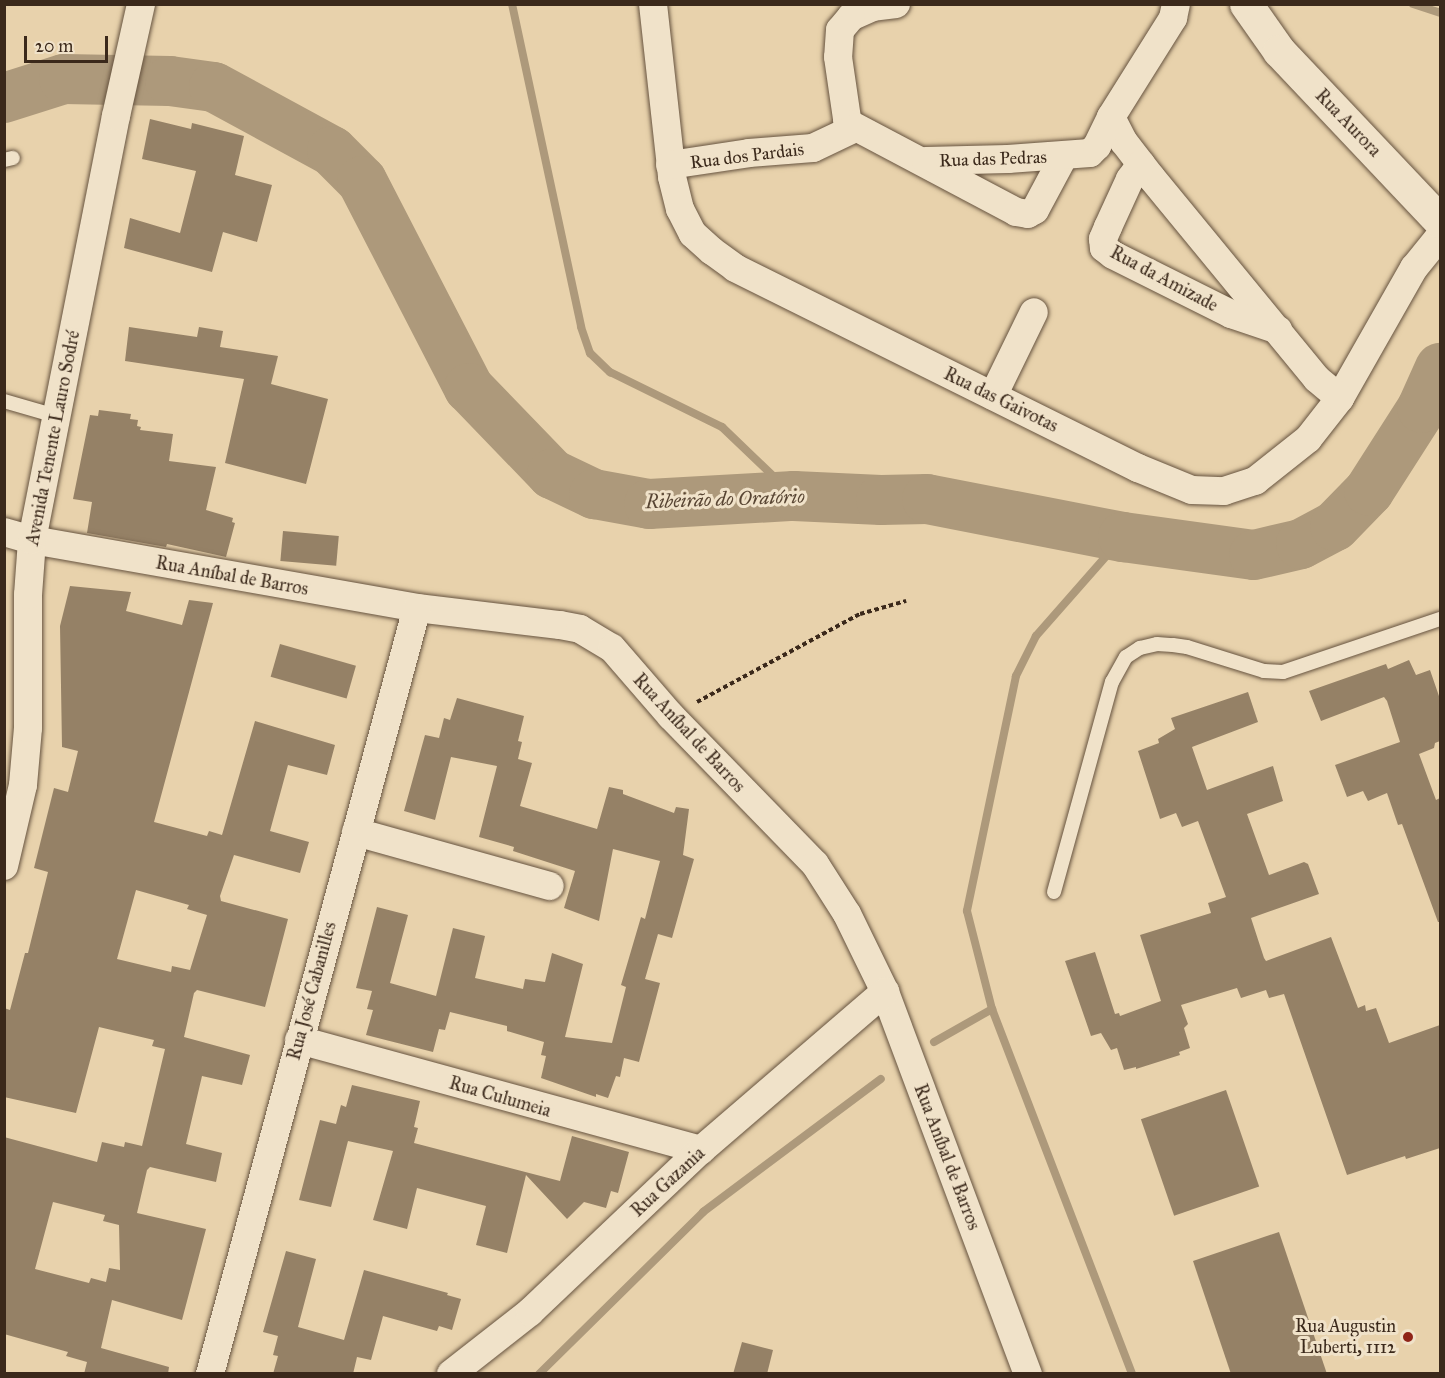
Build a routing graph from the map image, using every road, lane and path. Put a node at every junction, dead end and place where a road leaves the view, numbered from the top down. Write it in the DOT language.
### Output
graph roads {
  1 [pos="653,4"];
  2 [pos="896,4"];
  3 [pos="1176,4"];
  4 [pos="1253,10"];
  5 [pos="140,16"];
  6 [pos="1111,117"];
  7 [pos="855,128"];
  8 [pos="1065,156"];
  9 [pos="922,161"];
  10 [pos="1141,164"];
  11 [pos="670,165"];
  12 [pos="1440,221"];
  13 [pos="1440,236"];
  14 [pos="1034,312"];
  15 [pos="1278,330"];
  16 [pos="993,396"];
  17 [pos="1340,398"];
  18 [pos="4,401"];
  19 [pos="56,416"];
  20 [pos="4,532"];
  21 [pos="32,540"];
  22 [pos="906,601"];
  23 [pos="417,608"];
  24 [pos="1440,619"];
  25 [pos="671,716"];
  26 [pos="356,832"];
  27 [pos="9,833"];
  28 [pos="4,866"];
  29 [pos="550,886"];
  30 [pos="1054,892"];
  31 [pos="885,992"];
  32 [pos="299,1040"];
  33 [pos="701,1150"];
  34 [pos="210,1374"];
  35 [pos="451,1374"];
  36 [pos="1028,1374"];
  1 -- 11 [label="street, Rua das Gaivotas"];
  2 -- 7 [label="street"];
  3 -- 6 [label="street"];
  4 -- 12 [label="street, Rua Aurora"];
  5 -- 19 [label="street, Avenida Tenente Lauro Sodré"];
  6 -- 8 [label="street, Rua das Pedras"];
  6 -- 10 [label="street, Rua da Amizade"];
  7 -- 9 [label="street, Rua das Pedras"];
  7 -- 11 [label="street, Rua dos Pardais"];
  8 -- 9 [label="street, Rua das Pedras"];
  8 -- 9 [label="street, Rua das Pedras"];
  10 -- 15 [label="street, Rua da Amizade"];
  10 -- 15 [label="street, Rua da Amizade"];
  11 -- 16 [label="street, Rua das Gaivotas"];
  13 -- 17 [label="street, Rua das Gaivotas"];
  14 -- 16 [label="street"];
  15 -- 17 [label="street, Rua da Amizade"];
  16 -- 17 [label="street, Rua das Gaivotas"];
  18 -- 19 [label="lane"];
  19 -- 21 [label="street, Avenida Tenente Lauro Sodré"];
  20 -- 21 [label="street, Rua Aníbal de Barros"];
  21 -- 23 [label="street, Rua Aníbal de Barros"];
  21 -- 27 [label="street, Avenida Tenente Lauro Sodré"];
  22 -- 25 [label="path"];
  23 -- 25 [label="street, Rua Aníbal de Barros"];
  23 -- 26 [label="street, Rua José Cabanilles"];
  24 -- 30 [label="lane"];
  25 -- 31 [label="street, Rua Aníbal de Barros"];
  26 -- 29 [label="street"];
  26 -- 32 [label="street, Rua José Cabanilles"];
  27 -- 28 [label="street, Avenida Tenente Lauro Sodré"];
  31 -- 33 [label="street, Rua Gazania"];
  31 -- 36 [label="street, Rua Aníbal de Barros"];
  32 -- 33 [label="street, Rua Culumeia"];
  32 -- 34 [label="street, Rua José Cabanilles"];
  33 -- 35 [label="street, Rua Gazania"];
}
